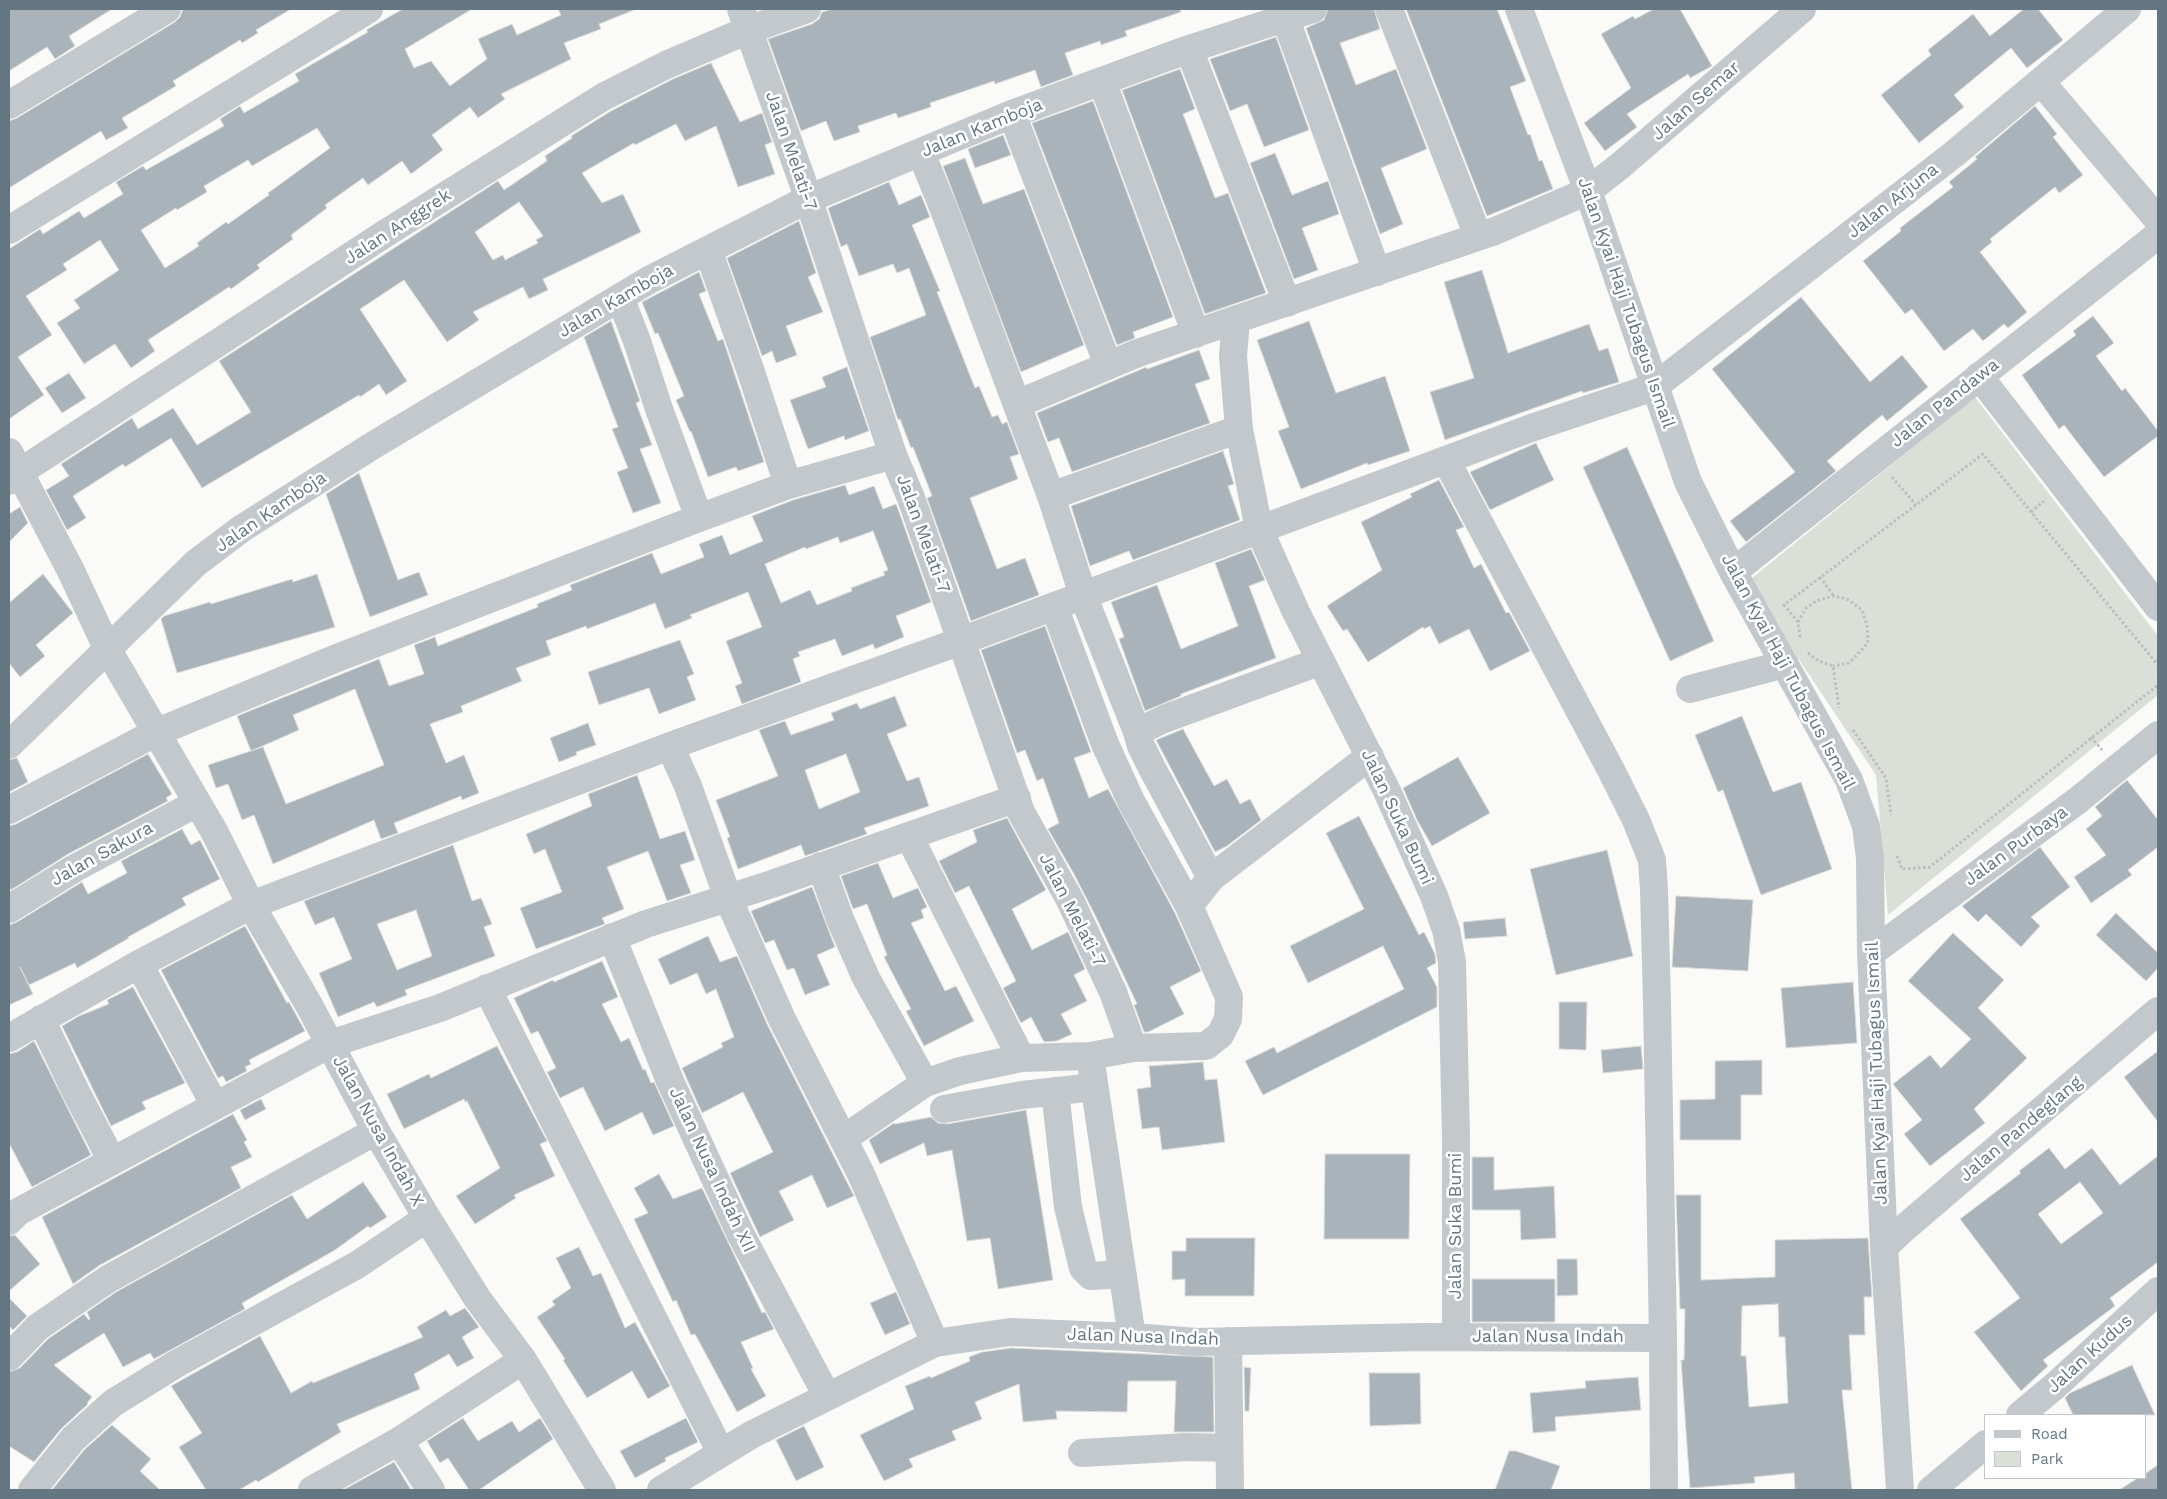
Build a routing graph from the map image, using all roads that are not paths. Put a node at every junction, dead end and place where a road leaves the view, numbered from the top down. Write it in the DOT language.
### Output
graph roads {
  1 [pos="369,9"];
  2 [pos="808,9"];
  3 [pos="1313,9"];
  4 [pos="1389,9"];
  5 [pos="1519,9"];
  6 [pos="1802,9"];
  7 [pos="2127,9"];
  8 [pos="159,11"];
  9 [pos="1285,18"];
  10 [pos="745,19"];
  11 [pos="1189,50"];
  12 [pos="1102,81"];
  13 [pos="2041,82"];
  14 [pos="9,105"];
  15 [pos="1012,114"];
  16 [pos="920,152"];
  17 [pos="1588,191"];
  18 [pos="808,199"];
  19 [pos="2158,220"];
  20 [pos="9,230"];
  21 [pos="2158,235"];
  22 [pos="1478,236"];
  23 [pos="708,250"];
  24 [pos="1377,272"];
  25 [pos="620,297"];
  26 [pos="1287,303"];
  27 [pos="1236,320"];
  28 [pos="1196,334"];
  29 [pos="1108,365"];
  30 [pos="1978,376"];
  31 [pos="1654,387"];
  32 [pos="1017,404"];
  33 [pos="1239,429"];
  34 [pos="893,455"];
  35 [pos="1446,460"];
  36 [pos="13,468"];
  37 [pos="788,485"];
  38 [pos="1051,496"];
  39 [pos="699,518"];
  40 [pos="1259,529"];
  41 [pos="1733,572"];
  42 [pos="1083,595"];
  43 [pos="1054,606"];
  44 [pos="2158,607"];
  45 [pos="961,641"];
  46 [pos="108,650"];
  47 [pos="1797,653"];
  48 [pos="1321,661"];
  49 [pos="1690,689"];
  50 [pos="1137,732"];
  51 [pos="155,733"];
  52 [pos="2158,735"];
  53 [pos="9,745"];
  54 [pos="670,746"];
  55 [pos="1370,756"];
  56 [pos="1016,798"];
  57 [pos="197,803"];
  58 [pos="9,810"];
  59 [pos="909,836"];
  60 [pos="820,866"];
  61 [pos="1211,878"];
  62 [pos="728,898"];
  63 [pos="251,905"];
  64 [pos="1189,906"];
  65 [pos="9,909"];
  66 [pos="612,937"];
  67 [pos="1871,953"];
  68 [pos="138,964"];
  69 [pos="487,988"];
  70 [pos="2158,1011"];
  71 [pos="41,1019"];
  72 [pos="9,1038"];
  73 [pos="330,1044"];
  74 [pos="1132,1048"];
  75 [pos="1090,1056"];
  76 [pos="1021,1058"];
  77 [pos="925,1083"];
  78 [pos="1094,1087"];
  79 [pos="1055,1091"];
  80 [pos="215,1106"];
  81 [pos="944,1109"];
  82 [pos="376,1131"];
  83 [pos="843,1139"];
  84 [pos="112,1161"];
  85 [pos="12,1210"];
  86 [pos="426,1218"];
  87 [pos="1884,1247"];
  88 [pos="1122,1274"];
  89 [pos="2158,1291"];
  90 [pos="1132,1337"];
  91 [pos="1456,1337"];
  92 [pos="1663,1338"];
  93 [pos="1228,1341"];
  94 [pos="935,1343"];
  95 [pos="9,1357"];
  96 [pos="523,1360"];
  97 [pos="827,1396"];
  98 [pos="2021,1414"];
  99 [pos="399,1441"];
  100 [pos="1984,1446"];
  101 [pos="1228,1448"];
  102 [pos="721,1453"];
  103 [pos="1082,1453"];
  104 [pos="32,1490"];
  105 [pos="312,1490"];
  106 [pos="431,1490"];
  107 [pos="602,1490"];
  108 [pos="661,1490"];
  109 [pos="1230,1490"];
  110 [pos="1664,1490"];
  111 [pos="1900,1490"];
  112 [pos="1931,1490"];
  1 -- 20 [label="street"];
  2 -- 10 [label="street, Jalan Anggrek"];
  3 -- 9 [label="street, Jalan Kamboja"];
  4 -- 22 [label="street"];
  5 -- 17 [label="street, Jalan Kyai Haji Tubagus Ismail"];
  6 -- 17 [label="street, Jalan Semar"];
  7 -- 13 [label="street, Jalan Arjuna"];
  8 -- 14 [label="street"];
  9 -- 11 [label="street, Jalan Kamboja"];
  9 -- 24 [label="street"];
  10 -- 18 [label="street, Jalan Melati-7"];
  10 -- 36 [label="street, Jalan Anggrek"];
  11 -- 12 [label="street, Jalan Kamboja"];
  11 -- 26 [label="street"];
  12 -- 15 [label="street, Jalan Kamboja"];
  12 -- 28 [label="street"];
  13 -- 19 [label="street"];
  13 -- 31 [label="street, Jalan Arjuna"];
  15 -- 16 [label="street, Jalan Kamboja"];
  15 -- 29 [label="street"];
  16 -- 18 [label="street, Jalan Kamboja"];
  16 -- 32 [label="street"];
  17 -- 22 [label="street, Jalan Semar"];
  17 -- 31 [label="street, Jalan Kyai Haji Tubagus Ismail"];
  18 -- 23 [label="street, Jalan Kamboja"];
  18 -- 34 [label="street, Jalan Melati-7"];
  21 -- 30 [label="street, Jalan Pandawa"];
  22 -- 24 [label="street, Jalan Semar"];
  23 -- 25 [label="street, Jalan Kamboja"];
  23 -- 37 [label="street"];
  24 -- 26 [label="street, Jalan Semar"];
  25 -- 39 [label="street"];
  25 -- 46 [label="street, Jalan Kamboja"];
  26 -- 27 [label="street, Jalan Semar"];
  27 -- 28 [label="street, Jalan Semar"];
  27 -- 33 [label="street, Jalan Suka Bumi"];
  28 -- 29 [label="street, Jalan Semar"];
  29 -- 32 [label="street, Jalan Semar"];
  30 -- 41 [label="street, Jalan Pandawa"];
  30 -- 44 [label="street"];
  31 -- 35 [label="street, Jalan Arjuna"];
  31 -- 41 [label="street, Jalan Kyai Haji Tubagus Ismail"];
  32 -- 38 [label="street"];
  33 -- 38 [label="street"];
  33 -- 40 [label="street, Jalan Suka Bumi"];
  34 -- 37 [label="street"];
  34 -- 45 [label="street, Jalan Melati-7"];
  35 -- 40 [label="street, Jalan Arjuna"];
  35 -- 92 [label="street"];
  36 -- 46 [label="street, Jalan Nusa Indah X"];
  37 -- 39 [label="street"];
  38 -- 42 [label="street"];
  39 -- 51 [label="street"];
  40 -- 42 [label="street, Jalan Arjuna"];
  40 -- 48 [label="street, Jalan Suka Bumi"];
  41 -- 47 [label="street, Jalan Kyai Haji Tubagus Ismail"];
  42 -- 43 [label="street, Jalan Arjuna"];
  42 -- 50 [label="street"];
  43 -- 45 [label="street, Jalan Arjuna"];
  43 -- 64 [label="street"];
  45 -- 54 [label="street, Jalan Arjuna"];
  45 -- 56 [label="street, Jalan Melati-7"];
  46 -- 51 [label="street, Jalan Nusa Indah X"];
  46 -- 53 [label="street, Jalan Kamboja"];
  47 -- 49 [label="street"];
  47 -- 67 [label="street, Jalan Kyai Haji Tubagus Ismail"];
  48 -- 50 [label="street"];
  48 -- 55 [label="street, Jalan Suka Bumi"];
  50 -- 61 [label="street"];
  51 -- 57 [label="street, Jalan Nusa Indah X"];
  51 -- 58 [label="street"];
  52 -- 67 [label="street, Jalan Purbaya"];
  54 -- 62 [label="street"];
  54 -- 63 [label="street, Jalan Arjuna"];
  55 -- 61 [label="street"];
  55 -- 91 [label="street, Jalan Suka Bumi"];
  56 -- 59 [label="street"];
  56 -- 74 [label="street, Jalan Melati-7"];
  57 -- 63 [label="street, Jalan Nusa Indah X"];
  57 -- 65 [label="street, Jalan Sakura"];
  59 -- 60 [label="street"];
  59 -- 76 [label="street"];
  60 -- 62 [label="street"];
  60 -- 77 [label="street"];
  61 -- 64 [label="street"];
  62 -- 66 [label="street"];
  62 -- 83 [label="street"];
  63 -- 68 [label="street, Jalan Arjuna"];
  63 -- 73 [label="street, Jalan Nusa Indah X"];
  64 -- 74 [label="street"];
  66 -- 69 [label="street"];
  66 -- 97 [label="street, Jalan Nusa Indah XII"];
  67 -- 87 [label="street, Jalan Kyai Haji Tubagus Ismail"];
  68 -- 71 [label="street, Jalan Arjuna"];
  68 -- 80 [label="street"];
  69 -- 73 [label="street"];
  69 -- 102 [label="street"];
  70 -- 87 [label="street, Jalan Pandeglang"];
  71 -- 72 [label="street, Jalan Arjuna"];
  71 -- 84 [label="street"];
  73 -- 80 [label="street"];
  73 -- 82 [label="street, Jalan Nusa Indah X"];
  74 -- 75 [label="street"];
  75 -- 76 [label="street"];
  75 -- 78 [label="street"];
  76 -- 77 [label="street"];
  77 -- 83 [label="street"];
  78 -- 79 [label="street"];
  78 -- 88 [label="street"];
  79 -- 81 [label="street"];
  79 -- 88 [label="street"];
  80 -- 84 [label="street"];
  82 -- 86 [label="street, Jalan Nusa Indah X"];
  82 -- 95 [label="street"];
  83 -- 94 [label="street"];
  84 -- 85 [label="street"];
  86 -- 96 [label="street, Jalan Nusa Indah X"];
  86 -- 104 [label="street"];
  87 -- 111 [label="street, Jalan Kyai Haji Tubagus Ismail"];
  88 -- 90 [label="street"];
  89 -- 98 [label="street, Jalan Kudus"];
  90 -- 93 [label="street, Jalan Nusa Indah"];
  90 -- 94 [label="street, Jalan Nusa Indah"];
  91 -- 92 [label="street, Jalan Nusa Indah"];
  91 -- 93 [label="street, Jalan Nusa Indah"];
  92 -- 110 [label="street"];
  93 -- 101 [label="street"];
  94 -- 97 [label="street, Jalan Nusa Indah"];
  96 -- 99 [label="street"];
  96 -- 107 [label="street, Jalan Nusa Indah X"];
  97 -- 102 [label="street, Jalan Nusa Indah"];
  99 -- 105 [label="street"];
  99 -- 106 [label="street"];
  100 -- 112 [label="street"];
  101 -- 103 [label="street"];
  101 -- 109 [label="street"];
  102 -- 108 [label="street, Jalan Nusa Indah"];
}
